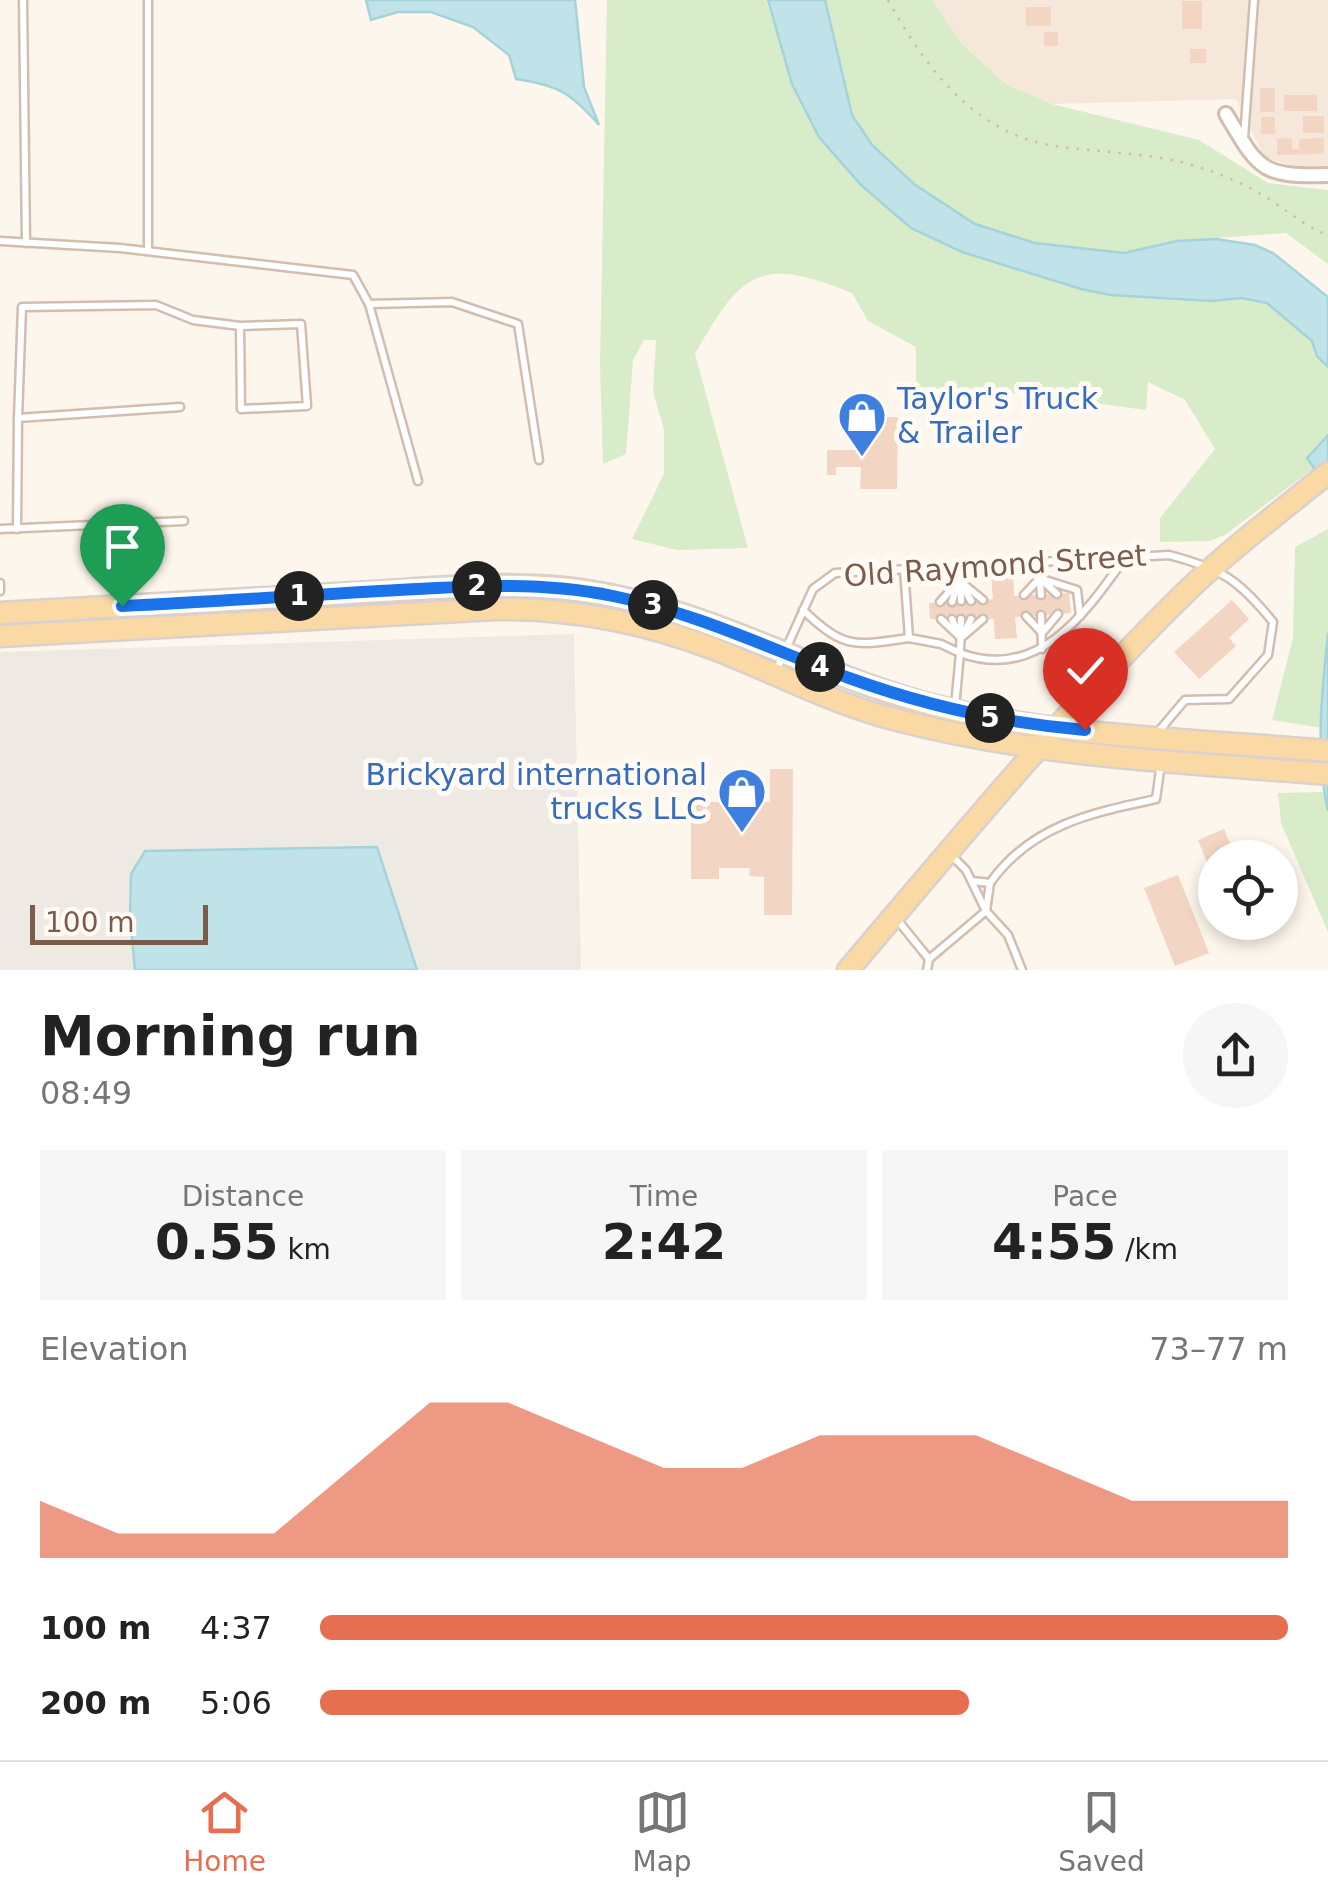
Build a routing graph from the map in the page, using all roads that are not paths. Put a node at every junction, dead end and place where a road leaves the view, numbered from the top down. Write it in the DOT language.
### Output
graph roads {
  1 [pos="24,0"];
  2 [pos="148,0"];
  3 [pos="1254,0"];
  4 [pos="1226,114"];
  5 [pos="1243,142"];
  6 [pos="1328,175"];
  7 [pos="0,241"];
  8 [pos="26,242"];
  9 [pos="148,251"];
  10 [pos="369,304"];
  11 [pos="240,326"];
  12 [pos="180,407"];
  13 [pos="18,418"];
  14 [pos="539,460"];
  15 [pos="1328,473"];
  16 [pos="418,481"];
  17 [pos="184,521"];
  18 [pos="18,529"];
  19 [pos="0,530"];
  20 [pos="1126,557"];
  21 [pos="1038,562"];
  22 [pos="960,565"];
  23 [pos="1214,566"];
  24 [pos="904,568"];
  25 [pos="1040,578"];
  26 [pos="960,581"];
  27 [pos="1040,594"];
  28 [pos="1057,594"];
  29 [pos="1024,595"];
  30 [pos="982,600"];
  31 [pos="956,601"];
  32 [pos="971,601"];
  33 [pos="940,602"];
  34 [pos="803,610"];
  35 [pos="0,613"];
  36 [pos="1058,614"];
  37 [pos="1041,615"];
  38 [pos="1026,616"];
  39 [pos="1080,616"];
  40 [pos="984,618"];
  41 [pos="941,619"];
  42 [pos="957,619"];
  43 [pos="971,619"];
  44 [pos="1042,632"];
  45 [pos="0,636"];
  46 [pos="908,638"];
  47 [pos="961,638"];
  48 [pos="1042,650"];
  49 [pos="785,652"];
  50 [pos="960,653"];
  51 [pos="775,674"];
  52 [pos="955,710"];
  53 [pos="1056,728"];
  54 [pos="1154,736"];
  55 [pos="1035,750"];
  56 [pos="1328,751"];
  57 [pos="1161,762"];
  58 [pos="1328,774"];
  59 [pos="948,852"];
  60 [pos="972,881"];
  61 [pos="990,883"];
  62 [pos="986,911"];
  63 [pos="894,916"];
  64 [pos="929,959"];
  65 [pos="848,970"];
  66 [pos="926,970"];
  67 [pos="1022,970"];
  1 -- 8 [label="lane"];
  2 -- 9 [label="lane"];
  3 -- 5 [label="lane"];
  4 -- 5 [label="street"];
  5 -- 6 [label="street"];
  7 -- 8 [label="lane"];
  8 -- 9 [label="lane"];
  9 -- 10 [label="lane"];
  10 -- 14 [label="lane"];
  10 -- 16 [label="lane"];
  11 -- 11 [label="lane"];
  11 -- 13 [label="lane"];
  12 -- 13 [label="lane"];
  13 -- 18 [label="lane"];
  15 -- 23 [label="main road"];
  17 -- 18 [label="lane"];
  18 -- 19 [label="lane"];
  20 -- 21 [label="lane, Old Raymond Street"];
  20 -- 23 [label="lane, Old Raymond Street"];
  20 -- 39 [label="lane"];
  21 -- 22 [label="lane, Old Raymond Street"];
  21 -- 25 [label="lane"];
  22 -- 24 [label="lane, Old Raymond Street"];
  22 -- 26 [label="lane"];
  23 -- 53 [label="main road"];
  23 -- 54 [label="lane"];
  24 -- 34 [label="lane, Old Raymond Street"];
  24 -- 46 [label="lane"];
  25 -- 27 [label="lane"];
  25 -- 28 [label="lane"];
  25 -- 29 [label="lane"];
  25 -- 39 [label="lane"];
  26 -- 30 [label="lane"];
  26 -- 31 [label="lane"];
  26 -- 32 [label="lane"];
  26 -- 33 [label="lane"];
  34 -- 46 [label="lane"];
  34 -- 49 [label="lane, Old Raymond Street"];
  35 -- 49 [label="main road"];
  36 -- 44 [label="lane"];
  37 -- 44 [label="lane"];
  38 -- 44 [label="lane"];
  39 -- 48 [label="lane"];
  40 -- 47 [label="lane"];
  41 -- 47 [label="lane"];
  42 -- 47 [label="lane"];
  43 -- 47 [label="lane"];
  44 -- 48 [label="lane"];
  45 -- 51 [label="main road"];
  46 -- 50 [label="lane"];
  47 -- 50 [label="lane"];
  48 -- 50 [label="lane"];
  49 -- 51 [label="lane, Old Raymond Street"];
  49 -- 52 [label="main road"];
  50 -- 52 [label="lane"];
  51 -- 55 [label="main road"];
  52 -- 53 [label="main road"];
  53 -- 54 [label="main road"];
  53 -- 55 [label="main road"];
  54 -- 56 [label="main road"];
  55 -- 57 [label="main road"];
  55 -- 59 [label="main road"];
  57 -- 58 [label="main road"];
  57 -- 61 [label="lane"];
  59 -- 60 [label="lane"];
  59 -- 63 [label="main road"];
  60 -- 61 [label="lane"];
  60 -- 62 [label="lane"];
  61 -- 62 [label="lane"];
  62 -- 64 [label="lane"];
  62 -- 67 [label="lane"];
  63 -- 64 [label="lane"];
  63 -- 65 [label="main road"];
  64 -- 66 [label="lane"];
}
